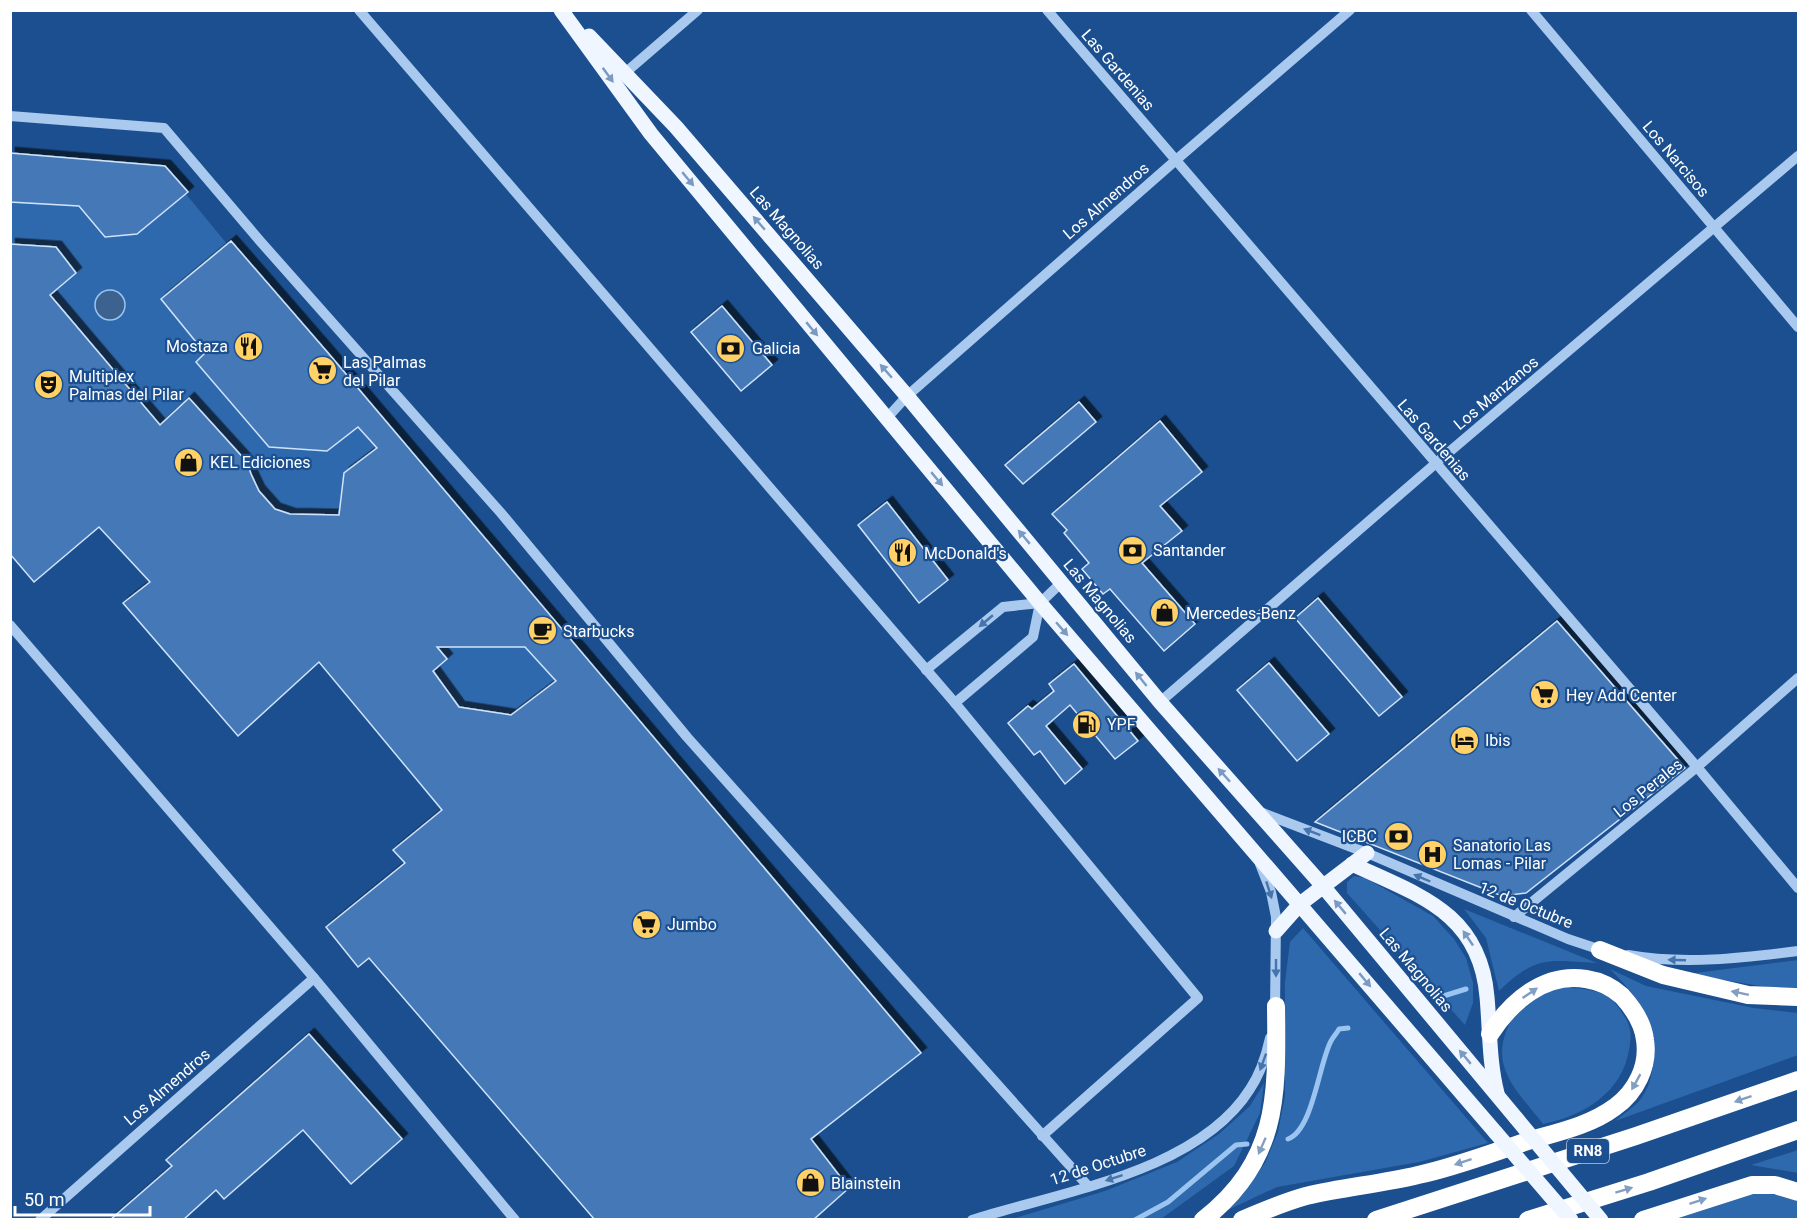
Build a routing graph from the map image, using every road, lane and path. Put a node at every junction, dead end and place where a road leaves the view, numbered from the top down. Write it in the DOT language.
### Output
graph roads {
  1 [pos="359,10"];
  2 [pos="563,10"];
  3 [pos="698,10"];
  4 [pos="1047,10"];
  5 [pos="1350,10"];
  6 [pos="1531,10"];
  7 [pos="625,74"];
  8 [pos="10,116"];
  9 [pos="1798,156"];
  10 [pos="1176,160"];
  11 [pos="1715,228"];
  12 [pos="1798,327"];
  13 [pos="907,396"];
  14 [pos="886,419"];
  15 [pos="1435,464"];
  16 [pos="1062,582"];
  17 [pos="1040,603"];
  18 [pos="10,625"];
  19 [pos="926,670"];
  20 [pos="1798,678"];
  21 [pos="1160,702"];
  22 [pos="955,703"];
  23 [pos="1697,767"];
  24 [pos="1256,810"];
  25 [pos="1254,850"];
  26 [pos="1367,854"];
  27 [pos="1352,864"];
  28 [pos="1322,885"];
  29 [pos="1798,888"];
  30 [pos="1300,904"];
  31 [pos="1514,917"];
  32 [pos="1276,931"];
  33 [pos="1600,950"];
  34 [pos="1798,951"];
  35 [pos="314,978"];
  36 [pos="1798,997"];
  37 [pos="1276,1006"];
  38 [pos="1490,1034"];
  39 [pos="1798,1080"];
  40 [pos="1498,1097"];
  41 [pos="1798,1130"];
  42 [pos="1042,1136"];
  43 [pos="1088,1186"];
  44 [pos="1798,1192"];
  45 [pos="40,1220"];
  46 [pos="515,1220"];
  47 [pos="972,1220"];
  48 [pos="1203,1220"];
  49 [pos="1242,1220"];
  50 [pos="1376,1220"];
  51 [pos="1528,1220"];
  52 [pos="1571,1220"];
  53 [pos="1601,1220"];
  54 [pos="1643,1220"];
  1 -- 19 [label="street"];
  2 -- 7 [label="main road, Las Magnolias"];
  2 -- 14 [label="main road, Las Magnolias, one-way"];
  3 -- 7 [label="street"];
  4 -- 10 [label="street, Las Gardenias"];
  5 -- 10 [label="street, Los Almendros"];
  6 -- 11 [label="street, Los Narcisos"];
  13 -- 7 [label="main road, Las Magnolias, one-way"];
  8 -- 42 [label="street"];
  9 -- 11 [label="street, Los Manzanos"];
  10 -- 13 [label="street, Los Almendros"];
  10 -- 15 [label="street, Las Gardenias"];
  11 -- 12 [label="street, Los Narcisos"];
  11 -- 15 [label="street, Los Manzanos"];
  13 -- 14 [label="street, Los Almendros"];
  16 -- 13 [label="main road, Las Magnolias, one-way"];
  14 -- 17 [label="main road, Las Magnolias, one-way"];
  15 -- 21 [label="street, Los Manzanos"];
  15 -- 23 [label="street, Las Gardenias"];
  16 -- 17 [label="street"];
  21 -- 16 [label="main road, Las Magnolias, one-way"];
  17 -- 19 [label="street, one-way"];
  17 -- 22 [label="street"];
  17 -- 25 [label="main road, Las Magnolias, one-way"];
  18 -- 35 [label="street"];
  19 -- 22 [label="street"];
  20 -- 23 [label="street, Los Perales"];
  24 -- 21 [label="main road, Las Magnolias, one-way"];
  22 -- 42 [label="street"];
  23 -- 29 [label="street, Las Gardenias"];
  23 -- 31 [label="street, Los Perales"];
  26 -- 24 [label="street, 12 de Octubre, one-way"];
  24 -- 28 [label="main road, Las Magnolias"];
  25 -- 30 [label="main road, Las Magnolias"];
  25 -- 32 [label="street, 12 de Octubre, one-way"];
  26 -- 27 [label="main road"];
  31 -- 26 [label="street, 12 de Octubre, one-way"];
  27 -- 28 [label="main road"];
  38 -- 27 [label="main road, one-way"];
  28 -- 30 [label="main road"];
  40 -- 28 [label="main road, Las Magnolias, one-way"];
  30 -- 32 [label="main road"];
  30 -- 52 [label="main road, Las Magnolias, one-way, bridge"];
  31 -- 33 [label="street, 12 de Octubre"];
  32 -- 37 [label="street, 12 de Octubre, one-way"];
  34 -- 33 [label="street, 12 de Octubre, one-way"];
  36 -- 33 [label="highway, one-way"];
  35 -- 45 [label="street, Los Almendros"];
  35 -- 46 [label="street"];
  37 -- 43 [label="street, 12 de Octubre, one-way"];
  37 -- 48 [label="highway, one-way"];
  38 -- 40 [label="main road"];
  38 -- 49 [label="highway, one-way"];
  39 -- 50 [label="highway, RN8, one-way"];
  40 -- 53 [label="main road, Las Magnolias, bridge"];
  51 -- 41 [label="highway, one-way"];
  42 -- 43 [label="street"];
  43 -- 47 [label="street, 12 de Octubre"];
  54 -- 44 [label="highway, one-way"];
}
